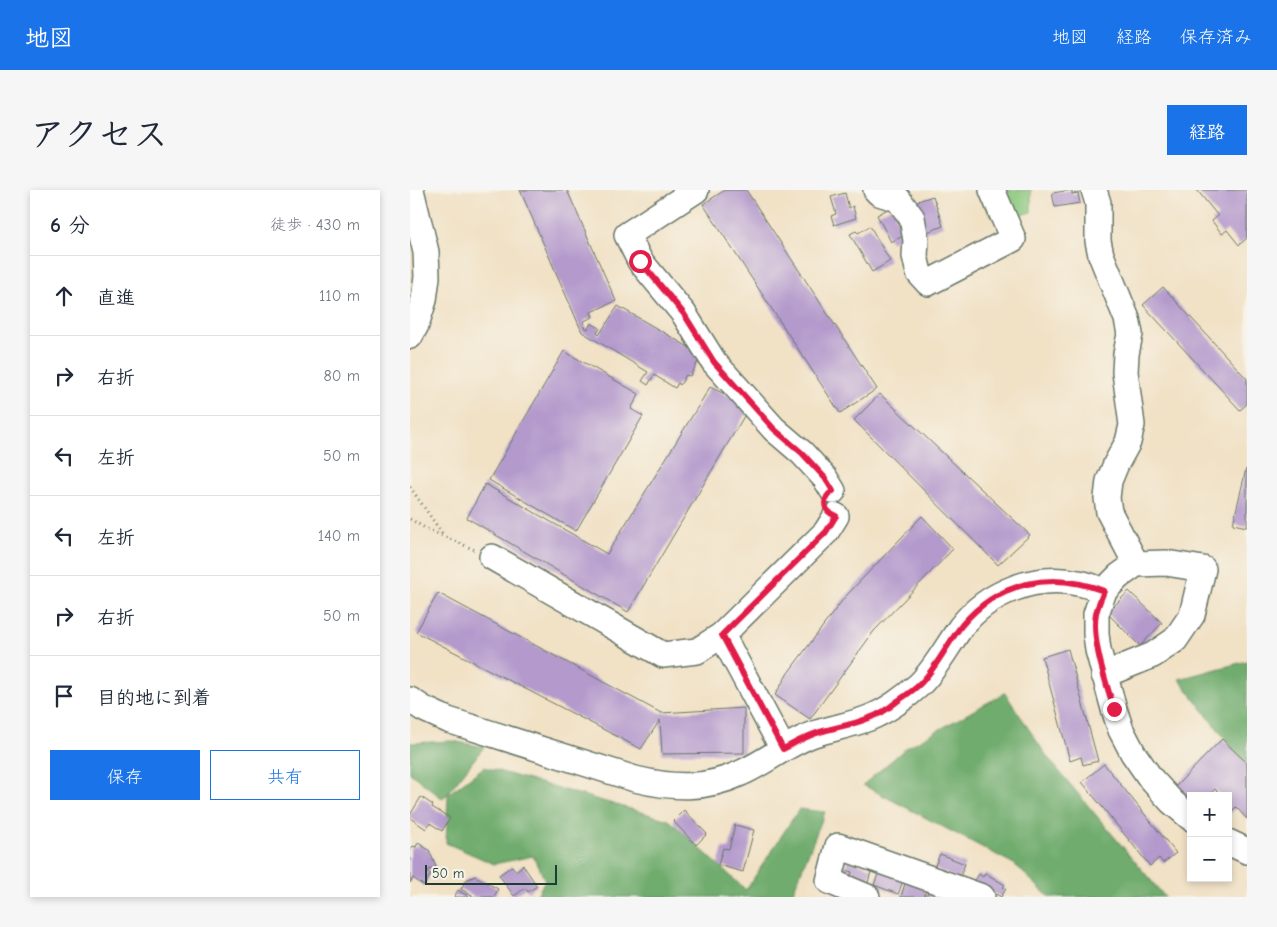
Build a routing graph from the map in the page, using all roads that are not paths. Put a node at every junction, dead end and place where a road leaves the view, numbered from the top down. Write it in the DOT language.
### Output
graph roads {
  1 [pos="411,190"];
  2 [pos="696,190"];
  3 [pos="876,190"];
  4 [pos="992,190"];
  5 [pos="1094,190"];
  6 [pos="410,336"];
  7 [pos="492,557"];
  8 [pos="1136,564"];
  9 [pos="1104,591"];
  10 [pos="722,635"];
  11 [pos="1104,675"];
  12 [pos="410,700"];
  13 [pos="783,749"];
  14 [pos="1187,815"];
  15 [pos="1232,844"];
  16 [pos="1247,851"];
  17 [pos="867,897"];
  18 [pos="982,897"];
  1 -- 6 [label="street"];
  2 -- 10 [label="street"];
  3 -- 4 [label="street"];
  5 -- 8 [label="street"];
  7 -- 10 [label="street"];
  8 -- 9 [label="street"];
  8 -- 11 [label="street"];
  9 -- 11 [label="street"];
  9 -- 13 [label="street"];
  10 -- 13 [label="street"];
  11 -- 14 [label="street"];
  12 -- 13 [label="street"];
  15 -- 16 [label="street"];
  17 -- 18 [label="street"];
}
